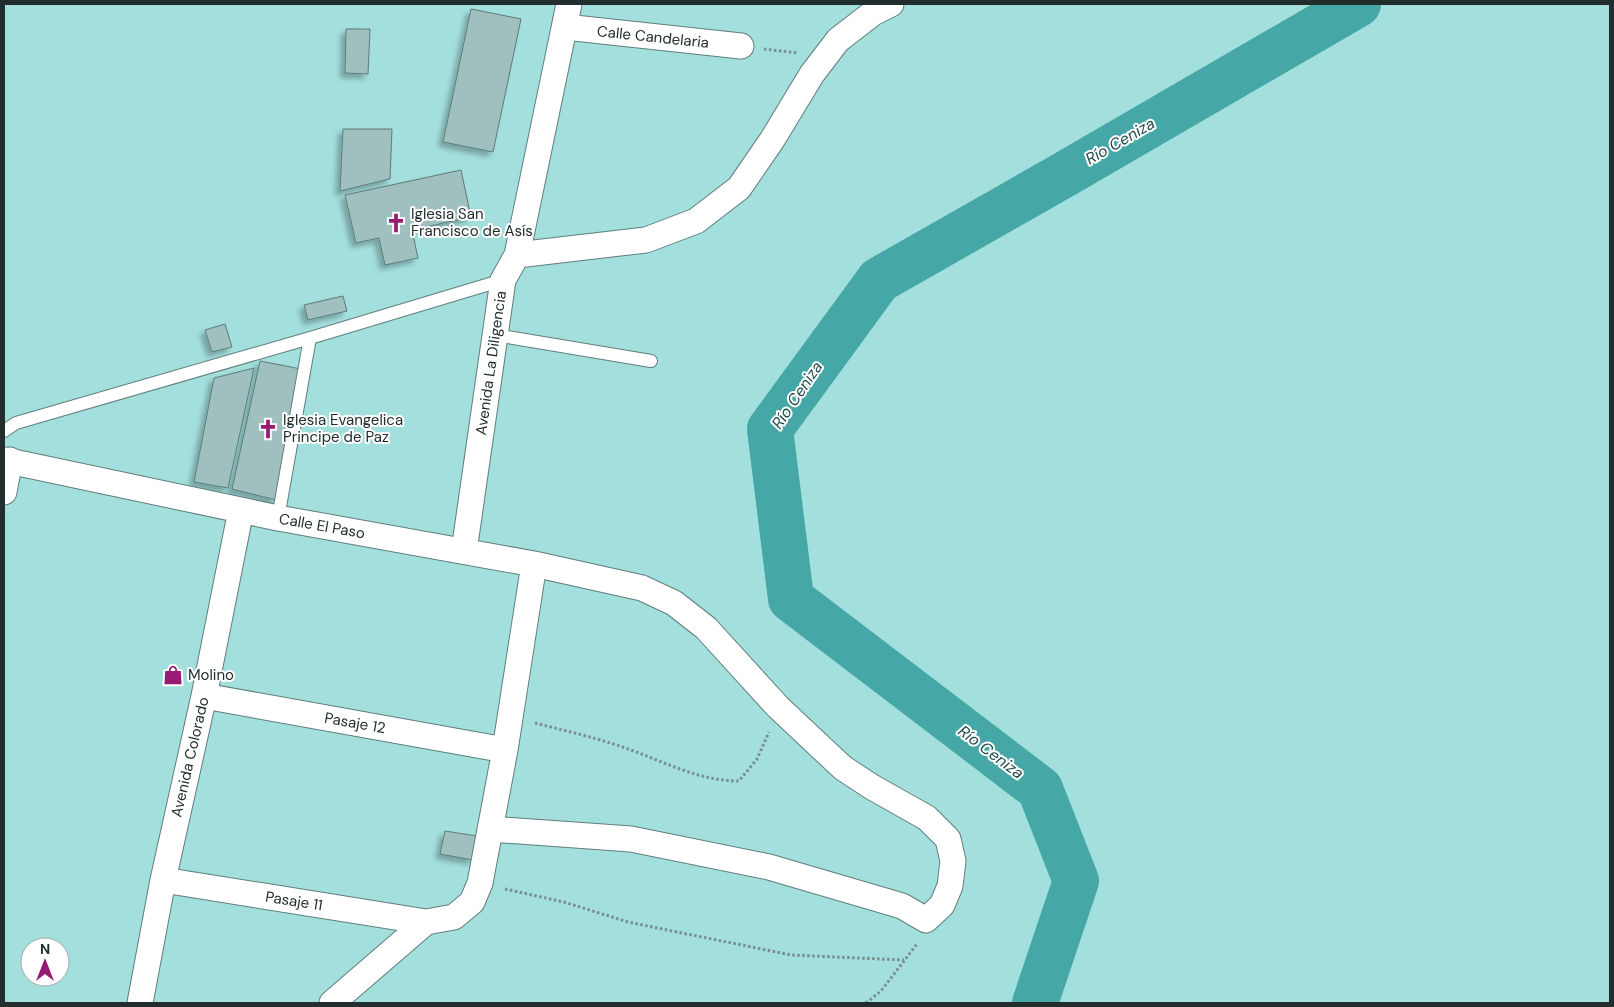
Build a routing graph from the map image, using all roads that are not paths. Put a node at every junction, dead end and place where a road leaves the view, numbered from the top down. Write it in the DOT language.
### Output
graph roads {
  1 [pos="892,4"];
  2 [pos="567,16"];
  3 [pos="741,46"];
  4 [pos="517,255"];
  5 [pos="502,280"];
  6 [pos="495,336"];
  7 [pos="310,338"];
  8 [pos="651,361"];
  9 [pos="4,432"];
  10 [pos="7,460"];
  11 [pos="4,492"];
  12 [pos="240,510"];
  13 [pos="278,518"];
  14 [pos="464,551"];
  15 [pos="534,564"];
  16 [pos="204,696"];
  17 [pos="505,750"];
  18 [pos="490,829"];
  19 [pos="163,880"];
  20 [pos="426,922"];
  21 [pos="140,1003"];
  22 [pos="332,1003"];
  1 -- 4 [label="street"];
  2 -- 3 [label="street, Calle Candelaria"];
  2 -- 4 [label="street, Avenida La Diligencia"];
  4 -- 5 [label="street, Avenida La Diligencia"];
  5 -- 6 [label="street, Avenida La Diligencia"];
  5 -- 7 [label="lane"];
  6 -- 8 [label="lane"];
  6 -- 14 [label="street, Avenida La Diligencia"];
  7 -- 9 [label="lane"];
  7 -- 13 [label="lane"];
  10 -- 11 [label="street"];
  10 -- 12 [label="street, Calle El Paso"];
  12 -- 13 [label="street, Calle El Paso"];
  12 -- 16 [label="street, Avenida Colorado"];
  13 -- 14 [label="street, Calle El Paso"];
  14 -- 15 [label="street, Calle El Paso"];
  15 -- 17 [label="street, Pasaje 11"];
  15 -- 18 [label="street, Calle El Paso"];
  16 -- 17 [label="street, Pasaje 12"];
  16 -- 19 [label="street, Avenida Colorado"];
  17 -- 18 [label="street, Pasaje 11"];
  18 -- 20 [label="street, Pasaje 11"];
  19 -- 20 [label="street, Pasaje 11"];
  19 -- 21 [label="street, Avenida Colorado"];
  20 -- 22 [label="street"];
}
